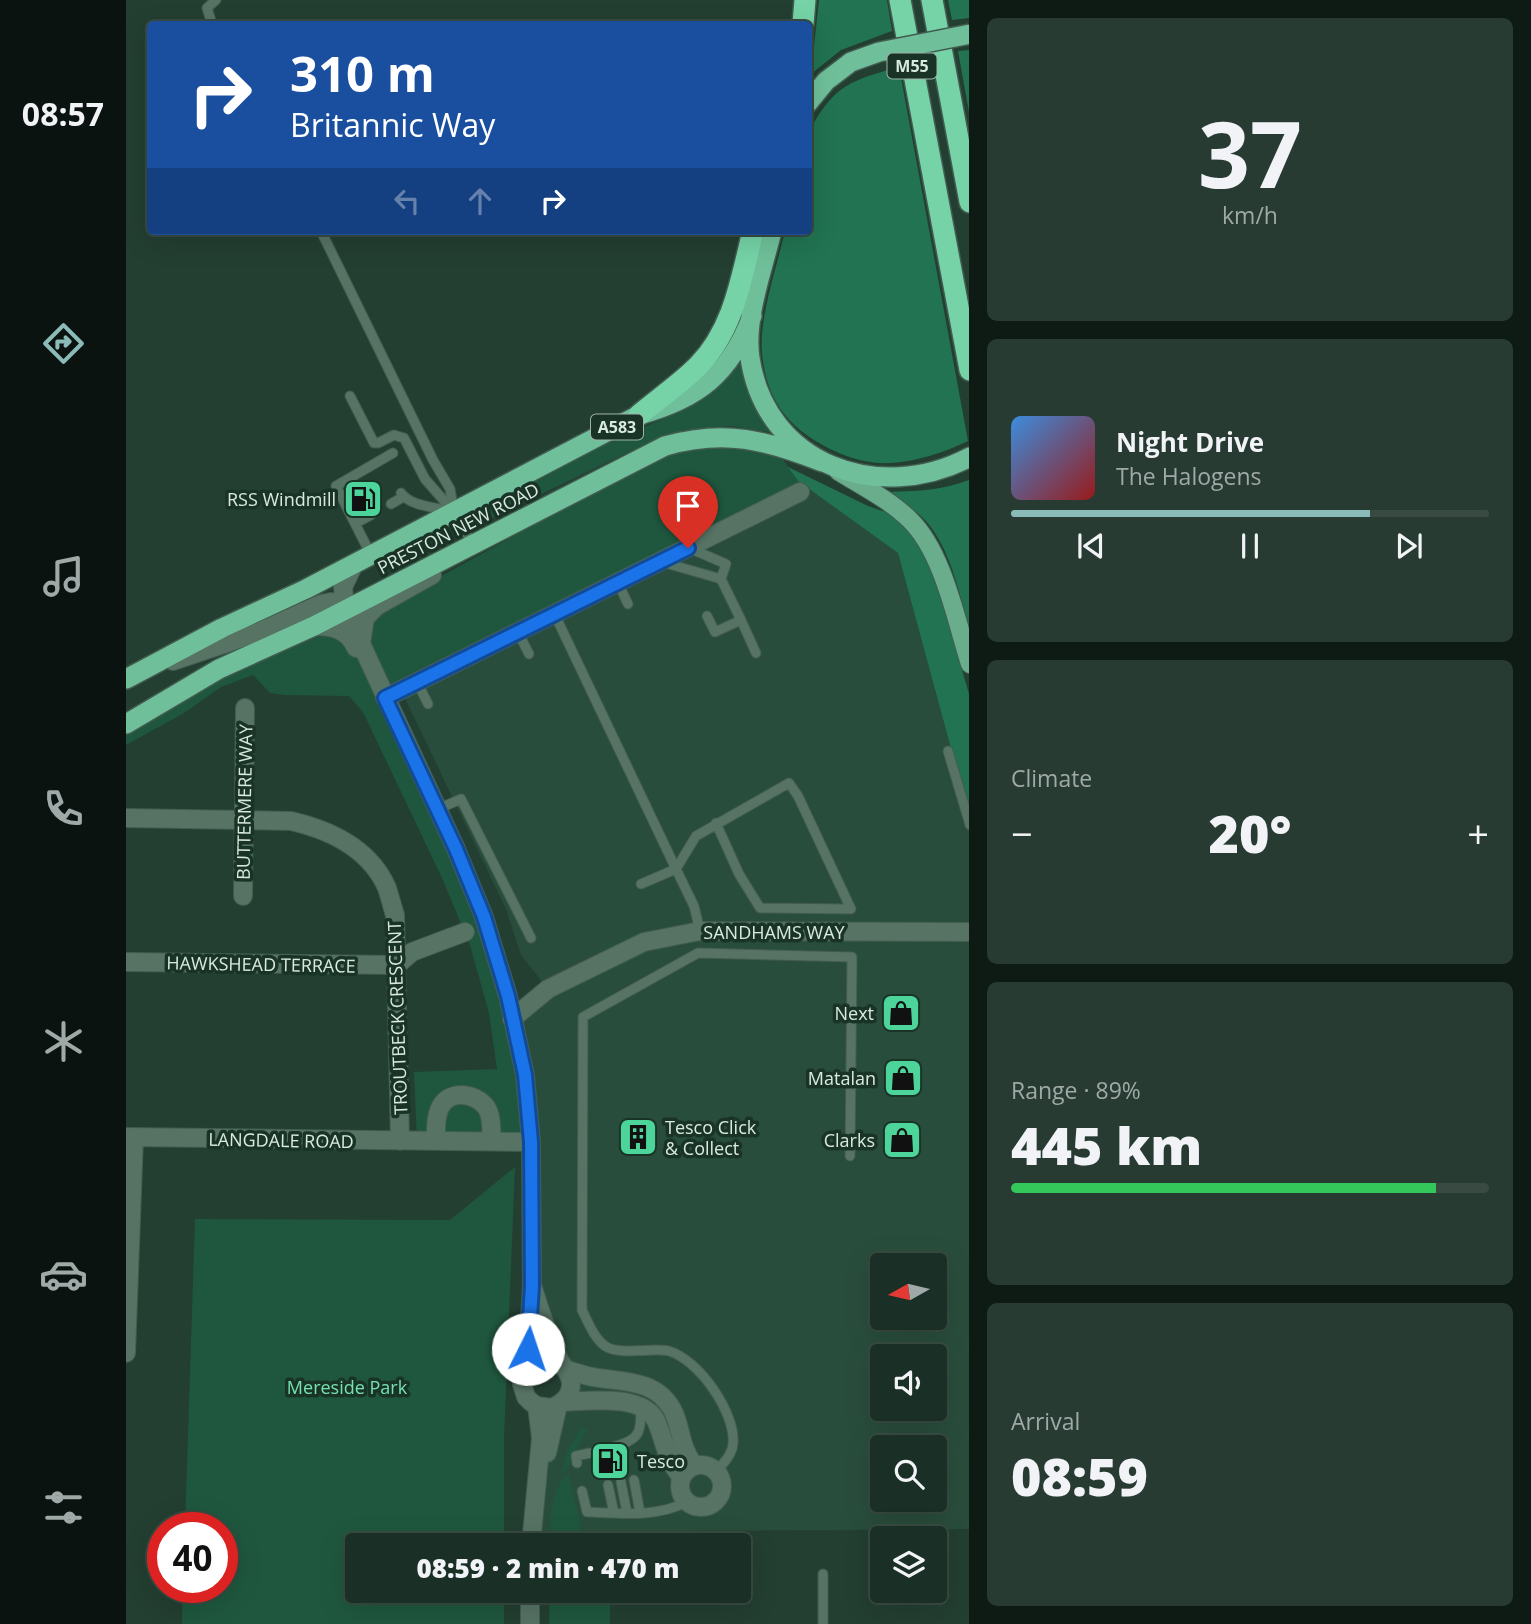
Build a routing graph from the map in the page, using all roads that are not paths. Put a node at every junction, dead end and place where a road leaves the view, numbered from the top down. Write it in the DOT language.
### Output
graph roads {
  1 [pos="216,0"];
  2 [pos="805,0"];
  3 [pos="900,0"];
  4 [pos="932,0"];
  5 [pos="211,21"];
  6 [pos="803,21"];
  7 [pos="969,34"];
  8 [pos="812,98"];
  9 [pos="969,202"];
  10 [pos="323,235"];
  11 [pos="752,235"];
  12 [pos="771,235"];
  13 [pos="752,316"];
  14 [pos="969,370"];
  15 [pos="350,396"];
  16 [pos="639,415"];
  17 [pos="393,453"];
  18 [pos="969,457"];
  19 [pos="827,465"];
  20 [pos="357,489"];
  21 [pos="800,492"];
  22 [pos="342,498"];
  23 [pos="363,501"];
  24 [pos="391,503"];
  25 [pos="348,510"];
  26 [pos="454,512"];
  27 [pos="371,515"];
  28 [pos="356,523"];
  29 [pos="472,543"];
  30 [pos="688,548"];
  31 [pos="363,559"];
  32 [pos="661,561"];
  33 [pos="721,579"];
  34 [pos="618,583"];
  35 [pos="628,604"];
  36 [pos="345,609"];
  37 [pos="554,613"];
  38 [pos="707,616"];
  39 [pos="741,620"];
  40 [pos="314,626"];
  41 [pos="518,632"];
  42 [pos="361,644"];
  43 [pos="756,653"];
  44 [pos="529,654"];
  45 [pos="969,664"];
  46 [pos="133,675"];
  47 [pos="418,682"];
  48 [pos="383,695"];
  49 [pos="428,704"];
  50 [pos="245,708"];
  51 [pos="126,724"];
  52 [pos="948,751"];
  53 [pos="438,810"];
  54 [pos="126,818"];
  55 [pos="244,819"];
  56 [pos="716,823"];
  57 [pos="969,825"];
  58 [pos="676,869"];
  59 [pos="641,884"];
  60 [pos="243,896"];
  61 [pos="465,932"];
  62 [pos="700,932"];
  63 [pos="969,932"];
  64 [pos="531,938"];
  65 [pos="126,962"];
  66 [pos="397,965"];
  67 [pos="548,989"];
  68 [pos="508,996"];
  69 [pos="512,1019"];
  70 [pos="130,1138"];
  71 [pos="492,1140"];
  72 [pos="400,1141"];
  73 [pos="436,1141"];
  74 [pos="531,1142"];
  75 [pos="850,1156"];
  76 [pos="532,1286"];
  77 [pos="127,1294"];
  78 [pos="126,1353"];
  79 [pos="564,1367"];
  80 [pos="527,1370"];
  81 [pos="560,1404"];
  82 [pos="640,1405"];
  83 [pos="537,1406"];
  84 [pos="614,1450"];
  85 [pos="590,1453"];
  86 [pos="577,1463"];
  87 [pos="687,1471"];
  88 [pos="716,1471"];
  89 [pos="634,1480"];
  90 [pos="621,1482"];
  91 [pos="608,1485"];
  92 [pos="582,1491"];
  93 [pos="535,1498"];
  94 [pos="686,1502"];
  95 [pos="614,1513"];
  96 [pos="627,1513"];
  97 [pos="640,1513"];
  98 [pos="532,1533"];
  99 [pos="823,1574"];
  100 [pos="530,1603"];
  101 [pos="530,1624"];
  102 [pos="823,1624"];
  1 -- 5 [label="lane"];
  2 -- 6 [label="highway"];
  3 -- 14 [label="highway, M55"];
  4 -- 9 [label="highway, M55"];
  7 -- 8 [label="highway, bridge"];
  10 -- 26 [label="lane"];
  11 -- 16 [label="highway"];
  12 -- 13 [label="highway, A583"];
  13 -- 16 [label="highway, PRESTON NEW ROAD / A583"];
  13 -- 19 [label="highway, A583"];
  15 -- 26 [label="lane"];
  16 -- 26 [label="highway, PRESTON NEW ROAD / A583"];
  17 -- 22 [label="lane"];
  18 -- 19 [label="highway, A583"];
  19 -- 29 [label="highway, PRESTON NEW ROAD / A583"];
  19 -- 45 [label="main road"];
  20 -- 22 [label="lane"];
  21 -- 30 [label="street"];
  22 -- 25 [label="lane"];
  23 -- 25 [label="lane"];
  24 -- 26 [label="lane"];
  25 -- 28 [label="lane"];
  26 -- 29 [label="lane"];
  26 -- 31 [label="highway, PRESTON NEW ROAD / A583"];
  27 -- 28 [label="lane"];
  28 -- 31 [label="lane"];
  29 -- 36 [label="highway, PRESTON NEW ROAD / A583"];
  29 -- 42 [label="street"];
  30 -- 32 [label="street"];
  30 -- 33 [label="lane"];
  31 -- 36 [label="street"];
  31 -- 46 [label="highway, PRESTON NEW ROAD / A583"];
  32 -- 33 [label="lane"];
  32 -- 34 [label="street"];
  33 -- 39 [label="lane"];
  34 -- 35 [label="lane"];
  34 -- 37 [label="street"];
  36 -- 40 [label="highway, PRESTON NEW ROAD / A583"];
  36 -- 42 [label="street"];
  36 -- 46 [label="street, A583"];
  37 -- 41 [label="street"];
  37 -- 58 [label="lane"];
  38 -- 39 [label="lane"];
  39 -- 43 [label="lane"];
  40 -- 48 [label="street"];
  40 -- 51 [label="highway, PRESTON NEW ROAD / A583"];
  41 -- 44 [label="lane"];
  41 -- 47 [label="street"];
  42 -- 48 [label="street"];
  47 -- 48 [label="street"];
  47 -- 49 [label="lane"];
  48 -- 53 [label="street"];
  50 -- 55 [label="street, BUTTERMERE WAY"];
  52 -- 57 [label="lane"];
  53 -- 64 [label="lane"];
  53 -- 68 [label="street"];
  54 -- 55 [label="street, TROUTBECK CRESCENT"];
  55 -- 60 [label="street, BUTTERMERE WAY"];
  55 -- 66 [label="street, TROUTBECK CRESCENT"];
  56 -- 56 [label="lane"];
  56 -- 58 [label="lane"];
  58 -- 59 [label="lane"];
  58 -- 62 [label="lane"];
  61 -- 66 [label="street"];
  62 -- 63 [label="street, SANDHAMS WAY"];
  62 -- 67 [label="street, SANDHAMS WAY"];
  65 -- 66 [label="street, HAWKSHEAD TERRACE"];
  66 -- 72 [label="street, TROUTBECK CRESCENT"];
  67 -- 68 [label="street, SANDHAMS WAY"];
  67 -- 69 [label="street, SANDHAMS WAY"];
  68 -- 69 [label="street"];
  69 -- 74 [label="street"];
  70 -- 72 [label="street, LANGDALE ROAD"];
  70 -- 77 [label="street"];
  71 -- 73 [label="street, LANGDALE ROAD"];
  71 -- 73 [label="street"];
  71 -- 74 [label="street, LANGDALE ROAD"];
  72 -- 73 [label="street, LANGDALE ROAD"];
  74 -- 76 [label="street"];
  75 -- 88 [label="lane"];
  76 -- 79 [label="street"];
  76 -- 80 [label="street"];
  77 -- 78 [label="street"];
  79 -- 80 [label="street"];
  79 -- 81 [label="street"];
  79 -- 87 [label="street"];
  80 -- 83 [label="street"];
  81 -- 82 [label="street"];
  81 -- 83 [label="street"];
  81 -- 93 [label="street"];
  82 -- 84 [label="lane"];
  82 -- 87 [label="street"];
  83 -- 93 [label="street"];
  85 -- 86 [label="lane"];
  87 -- 88 [label="street"];
  87 -- 94 [label="street"];
  88 -- 94 [label="street"];
  89 -- 97 [label="lane"];
  90 -- 96 [label="lane"];
  91 -- 95 [label="lane"];
  92 -- 95 [label="lane"];
  93 -- 98 [label="street"];
  94 -- 97 [label="lane"];
  95 -- 96 [label="lane"];
  96 -- 97 [label="lane"];
  99 -- 102 [label="lane"];
  100 -- 101 [label="street"];
}
